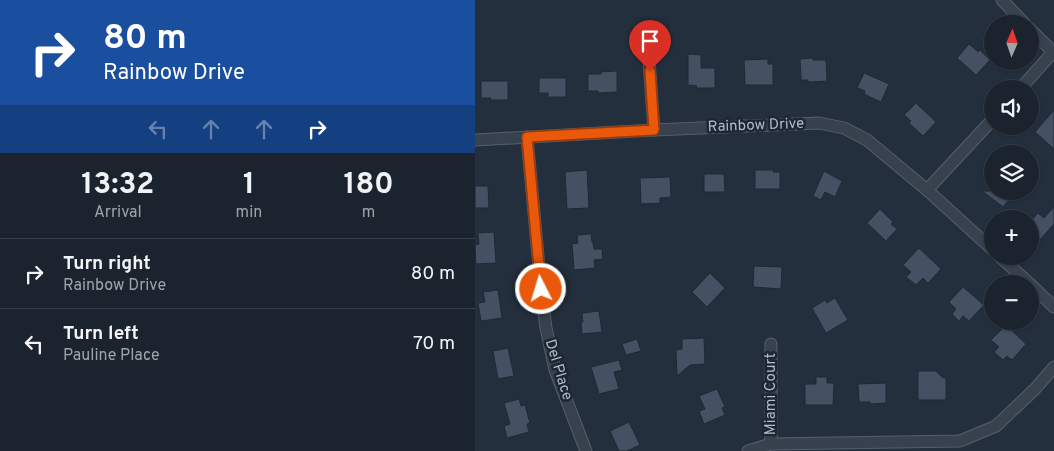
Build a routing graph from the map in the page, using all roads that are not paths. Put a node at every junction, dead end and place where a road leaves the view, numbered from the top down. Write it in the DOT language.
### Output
graph roads {
  1 [pos="1002,0"];
  2 [pos="1016,15"];
  3 [pos="647,32"];
  4 [pos="1039,38"];
  5 [pos="1053,52"];
  6 [pos="1028,80"];
  7 [pos="984,129"];
  8 [pos="654,130"];
  9 [pos="527,137"];
  10 [pos="475,140"];
  11 [pos="927,190"];
  12 [pos="984,242"];
  13 [pos="1009,265"];
  14 [pos="1020,275"];
  15 [pos="1039,293"];
  16 [pos="1054,307"];
  17 [pos="771,344"];
  18 [pos="1054,367"];
  19 [pos="771,444"];
  20 [pos="586,451"];
  21 [pos="748,451"];
  1 -- 2 [label="street"];
  3 -- 8 [label="street"];
  4 -- 5 [label="street"];
  5 -- 6 [label="street"];
  7 -- 11 [label="street"];
  8 -- 9 [label="street, Rainbow Drive"];
  8 -- 11 [label="street, Rainbow Drive"];
  9 -- 10 [label="street, Rainbow Drive"];
  9 -- 20 [label="street, Del Place"];
  11 -- 12 [label="street, Rainbow Drive"];
  13 -- 14 [label="street"];
  15 -- 16 [label="street"];
  17 -- 19 [label="street, Miami Court"];
  18 -- 19 [label="street"];
  19 -- 21 [label="street"];
}
